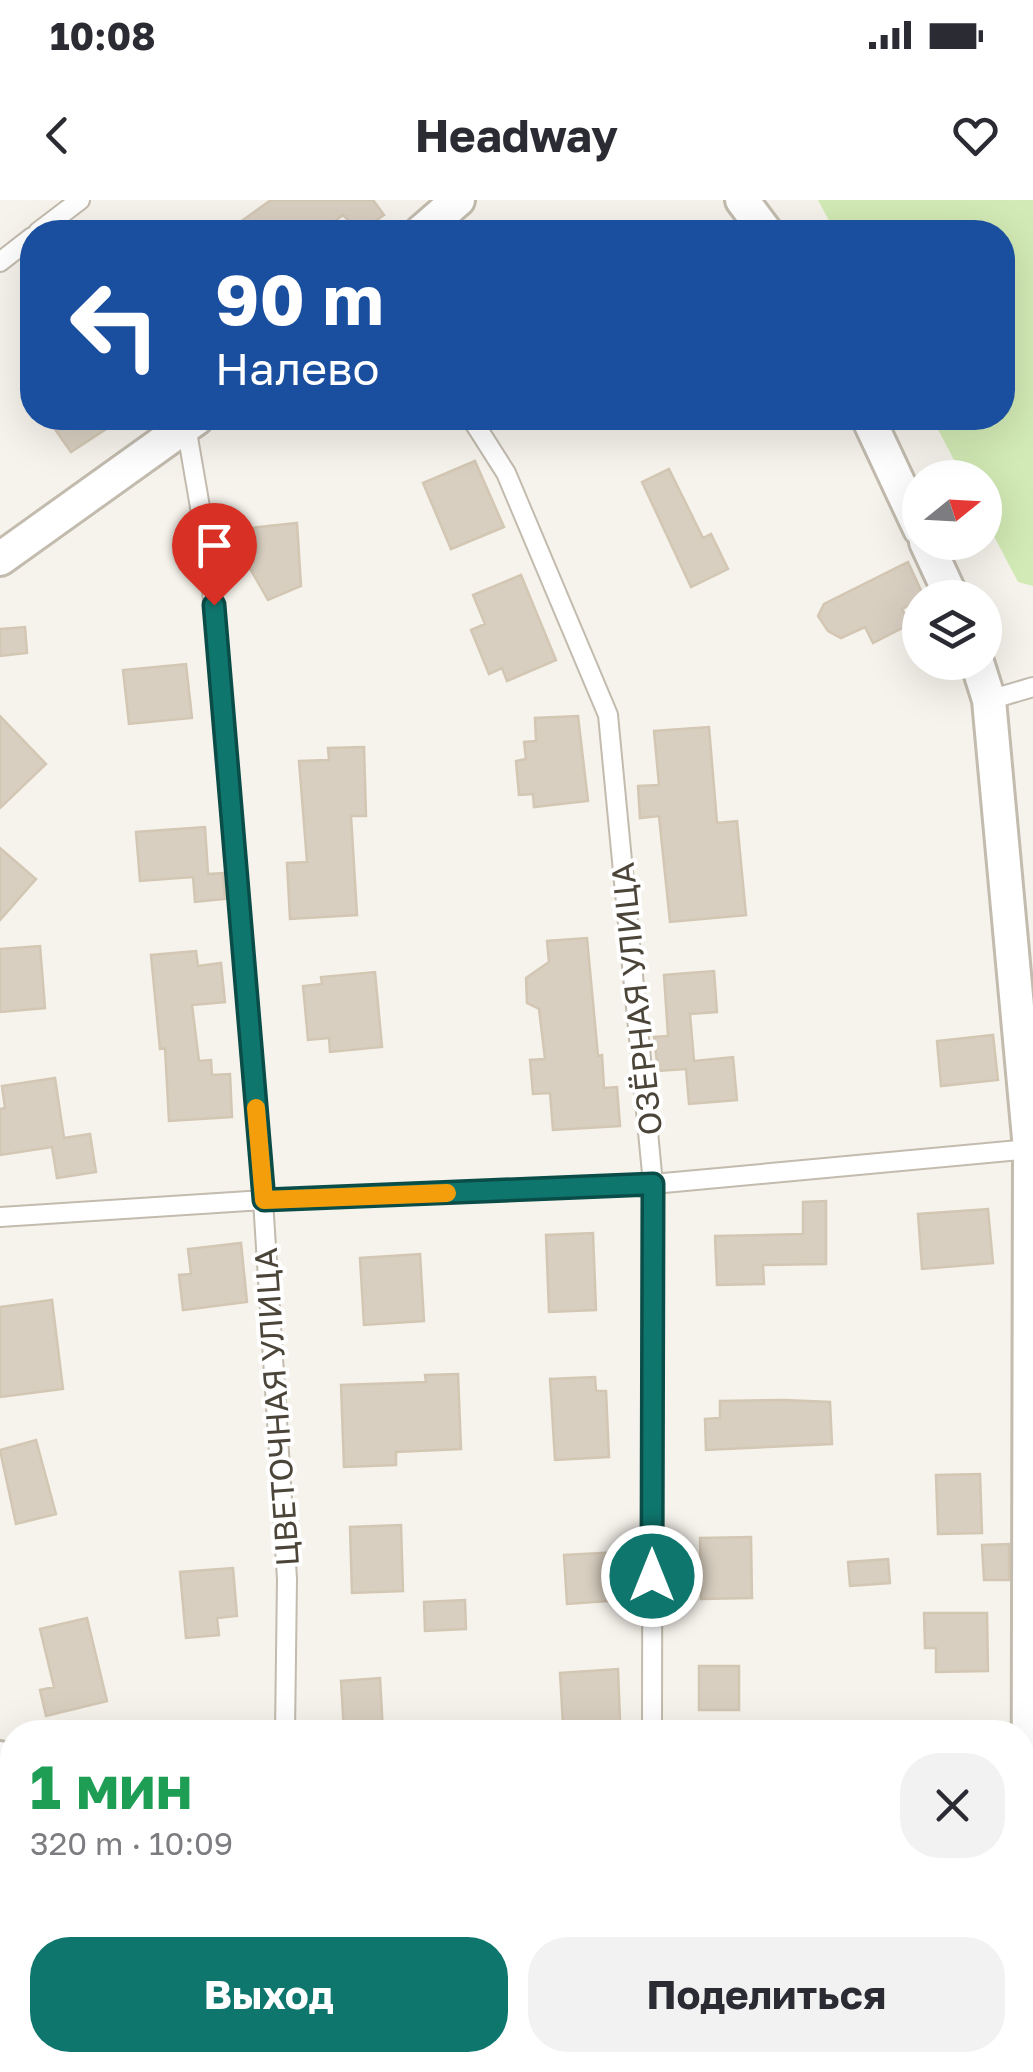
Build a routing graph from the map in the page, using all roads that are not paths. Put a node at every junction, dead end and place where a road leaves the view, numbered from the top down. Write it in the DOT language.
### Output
graph roads {
  1 [pos="80,200"];
  2 [pos="458,200"];
  3 [pos="54,220"];
  4 [pos="435,220"];
  5 [pos="20,247"];
  6 [pos="0,262"];
  7 [pos="180,430"];
  8 [pos="192,430"];
  9 [pos="480,430"];
  10 [pos="874,430"];
  11 [pos="902,491"];
  12 [pos="0,559"];
  13 [pos="983,680"];
  14 [pos="1033,687"];
  15 [pos="989,700"];
  16 [pos="1030,1149"];
  17 [pos="653,1184"];
  18 [pos="264,1200"];
  19 [pos="0,1218"];
  20 [pos="285,1720"];
  21 [pos="652,1720"];
  22 [pos="1029,1720"];
  1 -- 3 [label="lane"];
  2 -- 4 [label="street"];
  5 -- 6 [label="lane"];
  7 -- 12 [label="street"];
  8 -- 18 [label="lane, ЦВЕТОЧНАЯ УЛИЦА"];
  9 -- 17 [label="lane, ОЗЁРНАЯ УЛИЦА"];
  10 -- 11 [label="street"];
  13 -- 15 [label="street"];
  14 -- 15 [label="lane"];
  15 -- 16 [label="street"];
  16 -- 17 [label="lane"];
  16 -- 22 [label="street"];
  17 -- 18 [label="lane"];
  17 -- 21 [label="lane, ОЗЁРНАЯ УЛИЦА"];
  18 -- 19 [label="lane"];
  18 -- 20 [label="lane, ЦВЕТОЧНАЯ УЛИЦА"];
}
